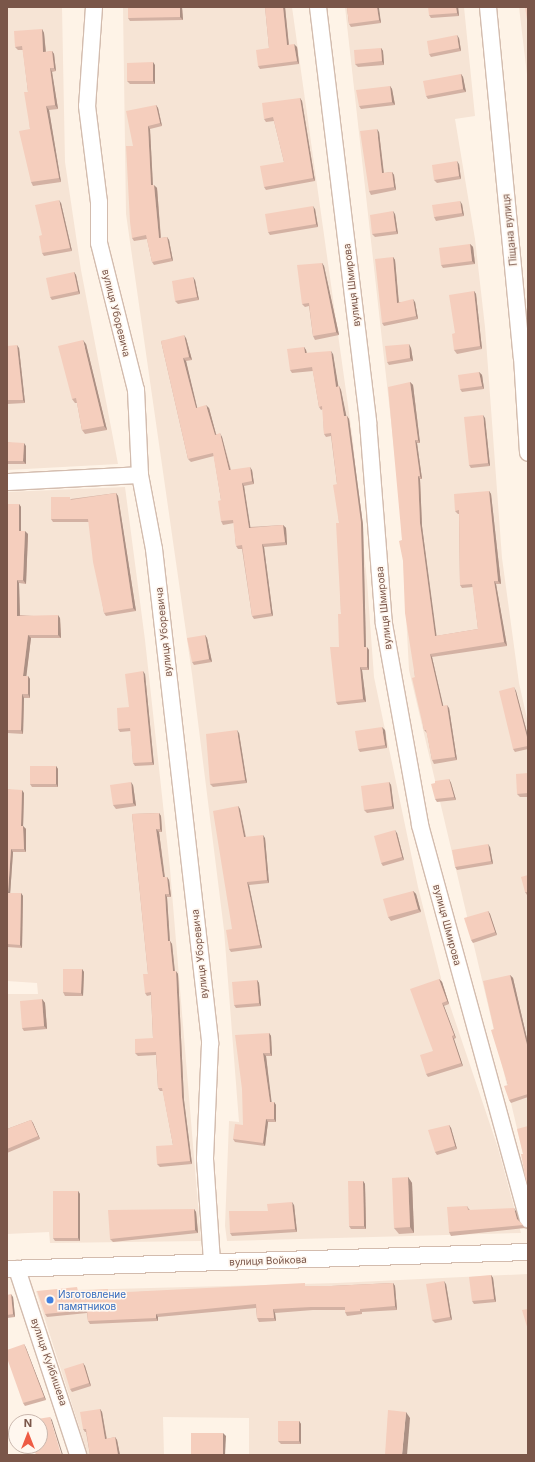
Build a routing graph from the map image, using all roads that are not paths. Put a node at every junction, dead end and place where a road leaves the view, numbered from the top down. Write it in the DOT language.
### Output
graph roads {
  1 [pos="94,7"];
  2 [pos="318,7"];
  3 [pos="488,7"];
  4 [pos="528,452"];
  5 [pos="140,475"];
  6 [pos="7,482"];
  7 [pos="528,1219"];
  8 [pos="528,1252"];
  9 [pos="212,1262"];
  10 [pos="12,1269"];
  11 [pos="78,1455"];
  1 -- 5 [label="street, вулиця Уборевича"];
  2 -- 7 [label="street, вулиця Шмирова"];
  3 -- 4 [label="street, Піщана вулиця"];
  5 -- 6 [label="street"];
  5 -- 9 [label="street, вулиця Уборевича"];
  8 -- 9 [label="street, вулиця Войкова"];
  9 -- 10 [label="street, вулиця Войкова"];
  10 -- 11 [label="street, вулиця Куйбишева"];
}
